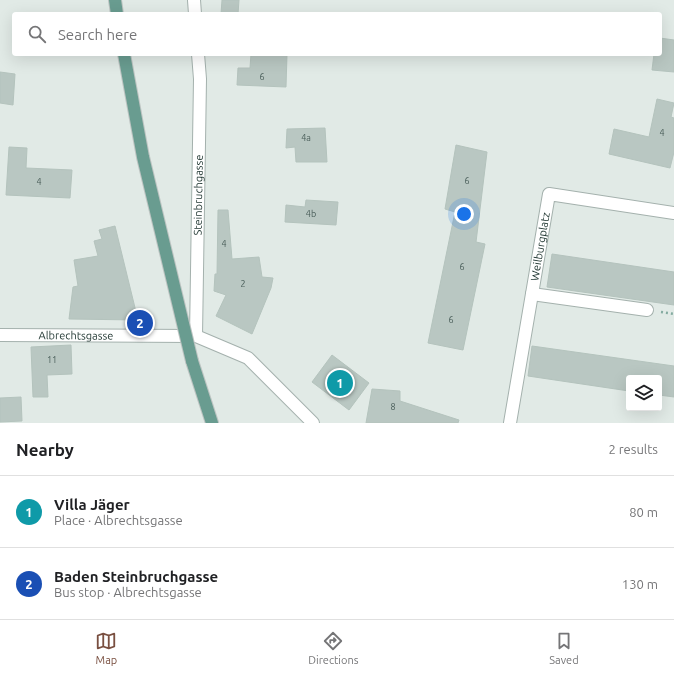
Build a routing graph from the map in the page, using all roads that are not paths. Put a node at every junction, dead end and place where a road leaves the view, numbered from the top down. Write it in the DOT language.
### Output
graph roads {
  1 [pos="115,0"];
  2 [pos="194,0"];
  3 [pos="117,12"];
  4 [pos="195,12"];
  5 [pos="124,56"];
  6 [pos="198,56"];
  7 [pos="674,213"];
  8 [pos="532,294"];
  9 [pos="647,310"];
  10 [pos="0,335"];
  11 [pos="196,336"];
  12 [pos="212,423"];
  13 [pos="313,423"];
  14 [pos="510,423"];
  1 -- 3 [label="main road"];
  2 -- 4 [label="street"];
  5 -- 12 [label="main road, bridge"];
  6 -- 11 [label="street, Steinbruchgasse"];
  7 -- 8 [label="street, Weilburgplatz"];
  8 -- 9 [label="street"];
  8 -- 14 [label="street, Weilburgplatz"];
  10 -- 11 [label="street, Albrechtsgasse"];
  11 -- 13 [label="street, Albrechtsgasse"];
}
